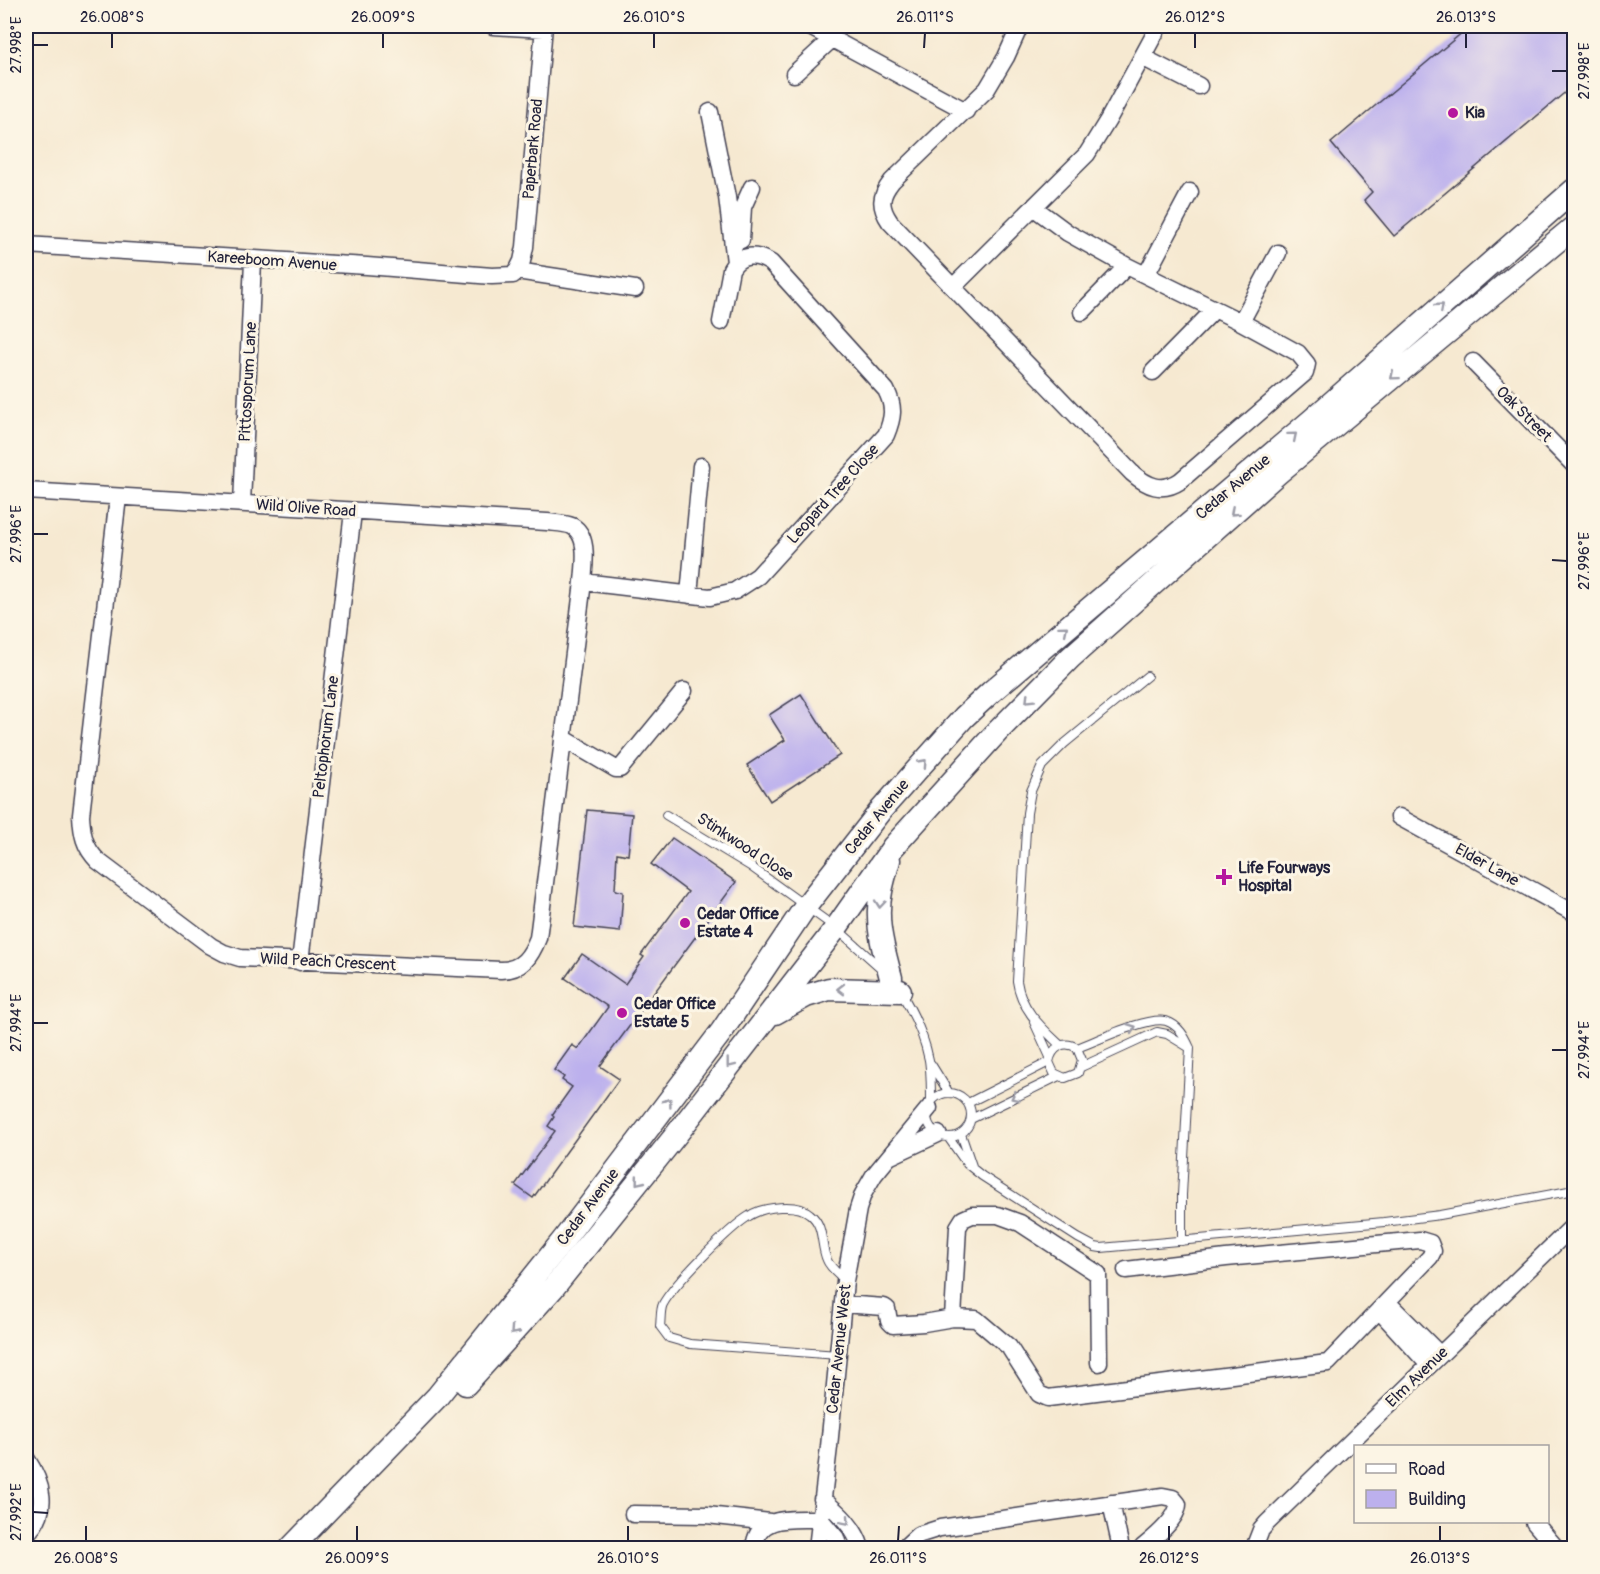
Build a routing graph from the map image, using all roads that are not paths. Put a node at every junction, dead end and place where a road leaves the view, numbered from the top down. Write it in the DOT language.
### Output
graph roads {
  1 [pos="493,26"];
  2 [pos="808,26"];
  3 [pos="1020,26"];
  4 [pos="1159,26"];
  5 [pos="544,27"];
  6 [pos="832,39"];
  7 [pos="1142,57"];
  8 [pos="794,74"];
  9 [pos="1199,86"];
  10 [pos="966,111"];
  11 [pos="710,112"];
  12 [pos="752,187"];
  13 [pos="1575,190"];
  14 [pos="1190,192"];
  15 [pos="1033,207"];
  16 [pos="1575,227"];
  17 [pos="26,245"];
  18 [pos="1278,253"];
  19 [pos="738,260"];
  20 [pos="253,261"];
  21 [pos="1127,266"];
  22 [pos="517,271"];
  23 [pos="1146,275"];
  24 [pos="954,286"];
  25 [pos="635,289"];
  26 [pos="1214,310"];
  27 [pos="1083,312"];
  28 [pos="721,322"];
  29 [pos="1241,322"];
  30 [pos="1473,362"];
  31 [pos="1153,372"];
  32 [pos="1575,465"];
  33 [pos="701,466"];
  34 [pos="26,491"];
  35 [pos="118,497"];
  36 [pos="242,503"];
  37 [pos="353,512"];
  38 [pos="581,536"];
  39 [pos="583,582"];
  40 [pos="689,595"];
  41 [pos="1147,676"];
  42 [pos="684,692"];
  43 [pos="563,738"];
  44 [pos="666,815"];
  45 [pos="1399,817"];
  46 [pos="892,847"];
  47 [pos="807,906"];
  48 [pos="1575,913"];
  49 [pos="836,928"];
  50 [pos="300,962"];
  51 [pos="895,984"];
  52 [pos="766,1018"];
  53 [pos="1033,1019"];
  54 [pos="1060,1046"];
  55 [pos="1077,1048"];
  56 [pos="1190,1048"];
  57 [pos="1049,1059"];
  58 [pos="929,1061"];
  59 [pos="1082,1067"];
  60 [pos="1059,1076"];
  61 [pos="949,1093"];
  62 [pos="968,1103"];
  63 [pos="930,1105"];
  64 [pos="971,1119"];
  65 [pos="962,1134"];
  66 [pos="943,1136"];
  67 [pos="888,1158"];
  68 [pos="975,1171"];
  69 [pos="1575,1190"];
  70 [pos="1575,1225"];
  71 [pos="1182,1241"];
  72 [pos="1126,1270"];
  73 [pos="845,1281"];
  74 [pos="843,1304"];
  75 [pos="1383,1306"];
  76 [pos="953,1318"];
  77 [pos="838,1354"];
  78 [pos="1435,1360"];
  79 [pos="1099,1362"];
  80 [pos="26,1458"];
  81 [pos="822,1499"];
  82 [pos="1111,1503"];
  83 [pos="633,1514"];
  84 [pos="820,1519"];
  85 [pos="770,1522"];
  86 [pos="1536,1523"];
  87 [pos="26,1534"];
  88 [pos="291,1548"];
  89 [pos="306,1548"];
  90 [pos="754,1548"];
  91 [pos="817,1548"];
  92 [pos="839,1548"];
  93 [pos="861,1548"];
  94 [pos="904,1548"];
  95 [pos="1121,1548"];
  96 [pos="1142,1548"];
  97 [pos="1254,1548"];
  98 [pos="1556,1548"];
  1 -- 5 [label="street"];
  2 -- 6 [label="street"];
  3 -- 10 [label="street"];
  4 -- 7 [label="street"];
  5 -- 22 [label="street, Paperbark Road"];
  6 -- 8 [label="street"];
  6 -- 10 [label="street"];
  7 -- 9 [label="street"];
  7 -- 15 [label="street"];
  10 -- 24 [label="street"];
  11 -- 19 [label="street"];
  12 -- 19 [label="street"];
  47 -- 13 [label="main road, Cedar Avenue, one-way"];
  14 -- 23 [label="street"];
  15 -- 21 [label="street"];
  15 -- 24 [label="street"];
  16 -- 46 [label="main road, Cedar Avenue, one-way"];
  17 -- 20 [label="street, Kareeboom Avenue"];
  18 -- 29 [label="street"];
  19 -- 28 [label="street"];
  19 -- 40 [label="street, Leopard Tree Close"];
  20 -- 22 [label="street, Kareeboom Avenue"];
  20 -- 36 [label="street, Pittosporum Lane"];
  21 -- 23 [label="street"];
  21 -- 27 [label="street"];
  22 -- 25 [label="street, Kareeboom Avenue"];
  23 -- 26 [label="street"];
  24 -- 29 [label="street"];
  26 -- 29 [label="street"];
  26 -- 31 [label="street"];
  30 -- 32 [label="street, Oak Street"];
  33 -- 40 [label="street"];
  34 -- 35 [label="street, Wild Olive Road"];
  35 -- 36 [label="street, Wild Olive Road"];
  35 -- 50 [label="street, Wild Peach Crescent"];
  36 -- 37 [label="street, Wild Olive Road"];
  37 -- 38 [label="street, Wild Olive Road"];
  37 -- 50 [label="street, Peltophorum Lane"];
  38 -- 39 [label="street, Wild Peach Crescent"];
  39 -- 40 [label="street, Leopard Tree Close"];
  39 -- 43 [label="street, Wild Peach Crescent"];
  41 -- 53 [label="lane"];
  42 -- 43 [label="street"];
  43 -- 50 [label="street, Wild Peach Crescent"];
  44 -- 47 [label="lane, Stinkwood Close"];
  45 -- 48 [label="street, Elder Lane"];
  46 -- 49 [label="main road, Cedar Avenue"];
  46 -- 51 [label="main road, one-way"];
  47 -- 49 [label="lane"];
  88 -- 47 [label="main road, Cedar Avenue, one-way"];
  49 -- 51 [label="lane"];
  49 -- 52 [label="main road, Cedar Avenue"];
  51 -- 52 [label="main road, one-way"];
  51 -- 58 [label="lane"];
  52 -- 89 [label="main road, Cedar Avenue, one-way"];
  53 -- 54 [label="lane"];
  53 -- 57 [label="lane"];
  54 -- 55 [label="lane"];
  54 -- 57 [label="lane"];
  55 -- 56 [label="lane, one-way"];
  55 -- 59 [label="lane"];
  56 -- 59 [label="lane"];
  56 -- 71 [label="lane"];
  57 -- 60 [label="lane"];
  57 -- 62 [label="lane"];
  58 -- 61 [label="lane"];
  58 -- 63 [label="lane"];
  59 -- 60 [label="lane"];
  60 -- 64 [label="lane, one-way"];
  61 -- 62 [label="lane"];
  61 -- 63 [label="lane, Cedar Avenue West"];
  62 -- 64 [label="lane"];
  63 -- 66 [label="lane"];
  63 -- 67 [label="street, Cedar Avenue West"];
  64 -- 65 [label="lane"];
  65 -- 66 [label="lane, Cedar Avenue West"];
  65 -- 68 [label="lane"];
  66 -- 67 [label="street, Cedar Avenue West"];
  66 -- 68 [label="lane"];
  67 -- 73 [label="street, Cedar Avenue West"];
  68 -- 71 [label="lane"];
  69 -- 71 [label="lane"];
  70 -- 78 [label="street, Elm Avenue"];
  72 -- 75 [label="street"];
  73 -- 74 [label="street, Cedar Avenue West"];
  73 -- 77 [label="lane"];
  74 -- 76 [label="street"];
  74 -- 77 [label="street, Cedar Avenue West"];
  75 -- 76 [label="street"];
  75 -- 78 [label="street"];
  76 -- 79 [label="street"];
  77 -- 81 [label="street, Cedar Avenue West"];
  78 -- 97 [label="street, Elm Avenue"];
  80 -- 87 [label="street"];
  81 -- 84 [label="street, Cedar Avenue West"];
  81 -- 93 [label="street, one-way"];
  82 -- 94 [label="street"];
  82 -- 95 [label="street"];
  82 -- 96 [label="street"];
  83 -- 85 [label="street"];
  84 -- 85 [label="street"];
  84 -- 91 [label="street, Cedar Avenue West"];
  84 -- 92 [label="street"];
  85 -- 90 [label="street"];
  86 -- 98 [label="street"];
}
